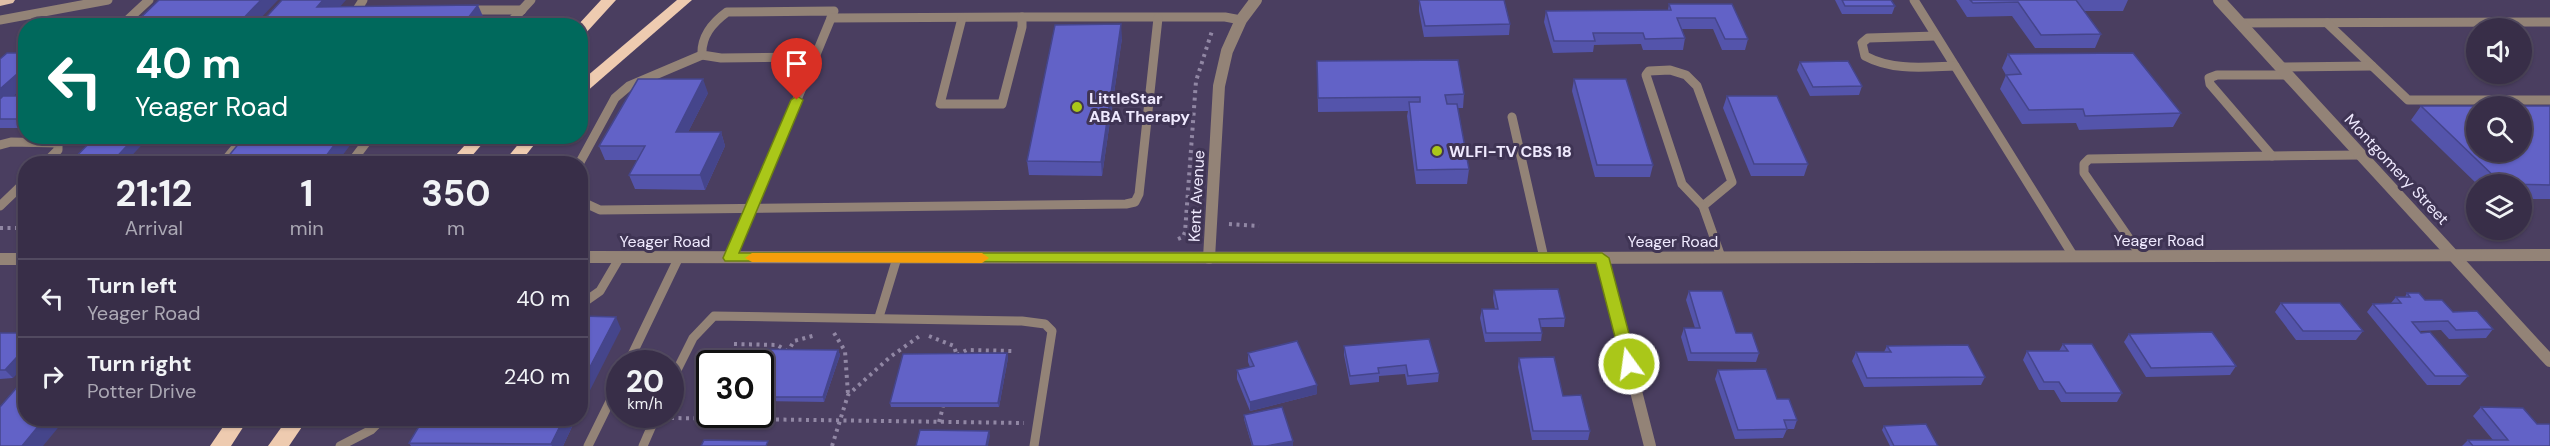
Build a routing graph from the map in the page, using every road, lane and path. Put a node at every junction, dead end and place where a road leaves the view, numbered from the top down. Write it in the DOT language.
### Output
graph roads {
  1 [pos="9,0"];
  2 [pos="108,0"];
  3 [pos="149,0"];
  4 [pos="363,0"];
  5 [pos="531,0"];
  6 [pos="609,0"];
  7 [pos="685,0"];
  8 [pos="1256,0"];
  9 [pos="1914,0"];
  10 [pos="2219,0"];
  11 [pos="0,2"];
  12 [pos="466,10"];
  13 [pos="522,10"];
  14 [pos="376,11"];
  15 [pos="833,15"];
  16 [pos="1022,17"];
  17 [pos="130,18"];
  18 [pos="514,18"];
  19 [pos="962,18"];
  20 [pos="1158,18"];
  21 [pos="0,20"];
  22 [pos="1241,20"];
  23 [pos="588,22"];
  24 [pos="2550,22"];
  25 [pos="2240,23"];
  26 [pos="2327,23"];
  27 [pos="1212,32"];
  28 [pos="1936,36"];
  29 [pos="702,55"];
  30 [pos="815,57"];
  31 [pos="1955,66"];
  32 [pos="2372,66"];
  33 [pos="2284,71"];
  34 [pos="588,83"];
  35 [pos="2550,100"];
  36 [pos="1512,117"];
  37 [pos="18,142"];
  38 [pos="238,144"];
  39 [pos="475,144"];
  40 [pos="527,144"];
  41 [pos="0,145"];
  42 [pos="2361,155"];
  43 [pos="229,156"];
  44 [pos="463,156"];
  45 [pos="517,156"];
  46 [pos="583,156"];
  47 [pos="2272,156"];
  48 [pos="18,189"];
  49 [pos="588,204"];
  50 [pos="0,206"];
  51 [pos="1703,206"];
  52 [pos="751,207"];
  53 [pos="1188,224"];
  54 [pos="1234,224"];
  55 [pos="1259,226"];
  56 [pos="0,228"];
  57 [pos="18,228"];
  58 [pos="1174,240"];
  59 [pos="2456,255"];
  60 [pos="2550,255"];
  61 [pos="2142,256"];
  62 [pos="588,257"];
  63 [pos="620,257"];
  64 [pos="679,257"];
  65 [pos="1721,257"];
  66 [pos="2074,257"];
  67 [pos="730,258"];
  68 [pos="897,258"];
  69 [pos="1209,258"];
  70 [pos="1544,258"];
  71 [pos="1602,258"];
  72 [pos="0,259"];
  73 [pos="18,259"];
  74 [pos="588,302"];
  75 [pos="836,316"];
  76 [pos="879,317"];
  77 [pos="928,318"];
  78 [pos="831,330"];
  79 [pos="923,334"];
  80 [pos="734,344"];
  81 [pos="634,350"];
  82 [pos="1014,351"];
  83 [pos="684,354"];
  84 [pos="2550,361"];
  85 [pos="848,395"];
  86 [pos="943,407"];
  87 [pos="606,409"];
  88 [pos="774,419"];
  89 [pos="840,421"];
  90 [pos="939,422"];
  91 [pos="1038,423"];
  92 [pos="234,426"];
  93 [pos="293,426"];
  94 [pos="375,426"];
  95 [pos="651,428"];
  96 [pos="220,446"];
  97 [pos="278,446"];
  98 [pos="340,446"];
  99 [pos="588,446"];
  100 [pos="643,446"];
  101 [pos="832,446"];
  102 [pos="1034,446"];
  103 [pos="1650,446"];
  1 -- 11 [label="main road"];
  2 -- 21 [label="lane"];
  3 -- 17 [label="lane"];
  4 -- 14 [label="lane"];
  5 -- 13 [label="lane"];
  6 -- 23 [label="highway"];
  7 -- 34 [label="highway"];
  8 -- 22 [label="street, Kent Avenue"];
  9 -- 28 [label="lane"];
  10 -- 25 [label="street, Montgomery Street"];
  12 -- 13 [label="lane"];
  13 -- 18 [label="lane"];
  15 -- 19 [label="lane"];
  15 -- 29 [label="lane"];
  15 -- 30 [label="lane"];
  16 -- 19 [label="lane"];
  16 -- 19 [label="lane"];
  16 -- 20 [label="lane"];
  20 -- 22 [label="lane"];
  20 -- 52 [label="lane"];
  22 -- 69 [label="street, Kent Avenue"];
  24 -- 26 [label="lane"];
  25 -- 26 [label="lane"];
  25 -- 33 [label="street, Montgomery Street"];
  26 -- 32 [label="lane"];
  27 -- 53 [label="path"];
  28 -- 31 [label="lane"];
  28 -- 31 [label="lane"];
  29 -- 30 [label="lane"];
  29 -- 46 [label="lane"];
  30 -- 52 [label="lane"];
  31 -- 66 [label="lane"];
  32 -- 33 [label="lane"];
  32 -- 35 [label="lane"];
  33 -- 42 [label="street, Montgomery Street"];
  33 -- 47 [label="lane"];
  36 -- 70 [label="lane"];
  37 -- 41 [label="lane"];
  38 -- 43 [label="lane"];
  39 -- 44 [label="highway"];
  40 -- 45 [label="highway"];
  42 -- 47 [label="lane"];
  42 -- 59 [label="street, Montgomery Street"];
  47 -- 61 [label="lane"];
  48 -- 50 [label="lane"];
  49 -- 52 [label="lane"];
  51 -- 51 [label="lane"];
  51 -- 65 [label="lane"];
  52 -- 67 [label="lane"];
  53 -- 58 [label="path"];
  54 -- 55 [label="path"];
  56 -- 57 [label="path"];
  59 -- 60 [label="street, Yeager Road"];
  59 -- 61 [label="street, Yeager Road"];
  59 -- 84 [label="street, Montgomery Street"];
  61 -- 66 [label="street, Yeager Road"];
  62 -- 63 [label="street, Yeager Road"];
  63 -- 64 [label="street, Yeager Road"];
  63 -- 74 [label="lane"];
  64 -- 67 [label="street, Yeager Road"];
  64 -- 81 [label="lane"];
  65 -- 66 [label="street, Yeager Road"];
  65 -- 71 [label="street, Yeager Road"];
  67 -- 68 [label="street, Yeager Road"];
  68 -- 69 [label="street, Yeager Road"];
  68 -- 76 [label="lane"];
  69 -- 70 [label="street, Yeager Road"];
  70 -- 71 [label="street, Yeager Road"];
  71 -- 103 [label="street"];
  72 -- 73 [label="street"];
  75 -- 76 [label="lane"];
  75 -- 78 [label="path"];
  75 -- 83 [label="lane"];
  76 -- 77 [label="lane"];
  77 -- 79 [label="path"];
  77 -- 91 [label="lane"];
  78 -- 80 [label="path"];
  78 -- 85 [label="path"];
  79 -- 82 [label="path"];
  79 -- 85 [label="path"];
  85 -- 89 [label="path"];
  86 -- 90 [label="path"];
  87 -- 99 [label="lane"];
  88 -- 89 [label="path"];
  89 -- 90 [label="path"];
  89 -- 101 [label="path"];
  90 -- 91 [label="path"];
  91 -- 102 [label="lane"];
  92 -- 96 [label="highway"];
  93 -- 97 [label="highway"];
  94 -- 98 [label="lane"];
  95 -- 100 [label="lane"];
}
